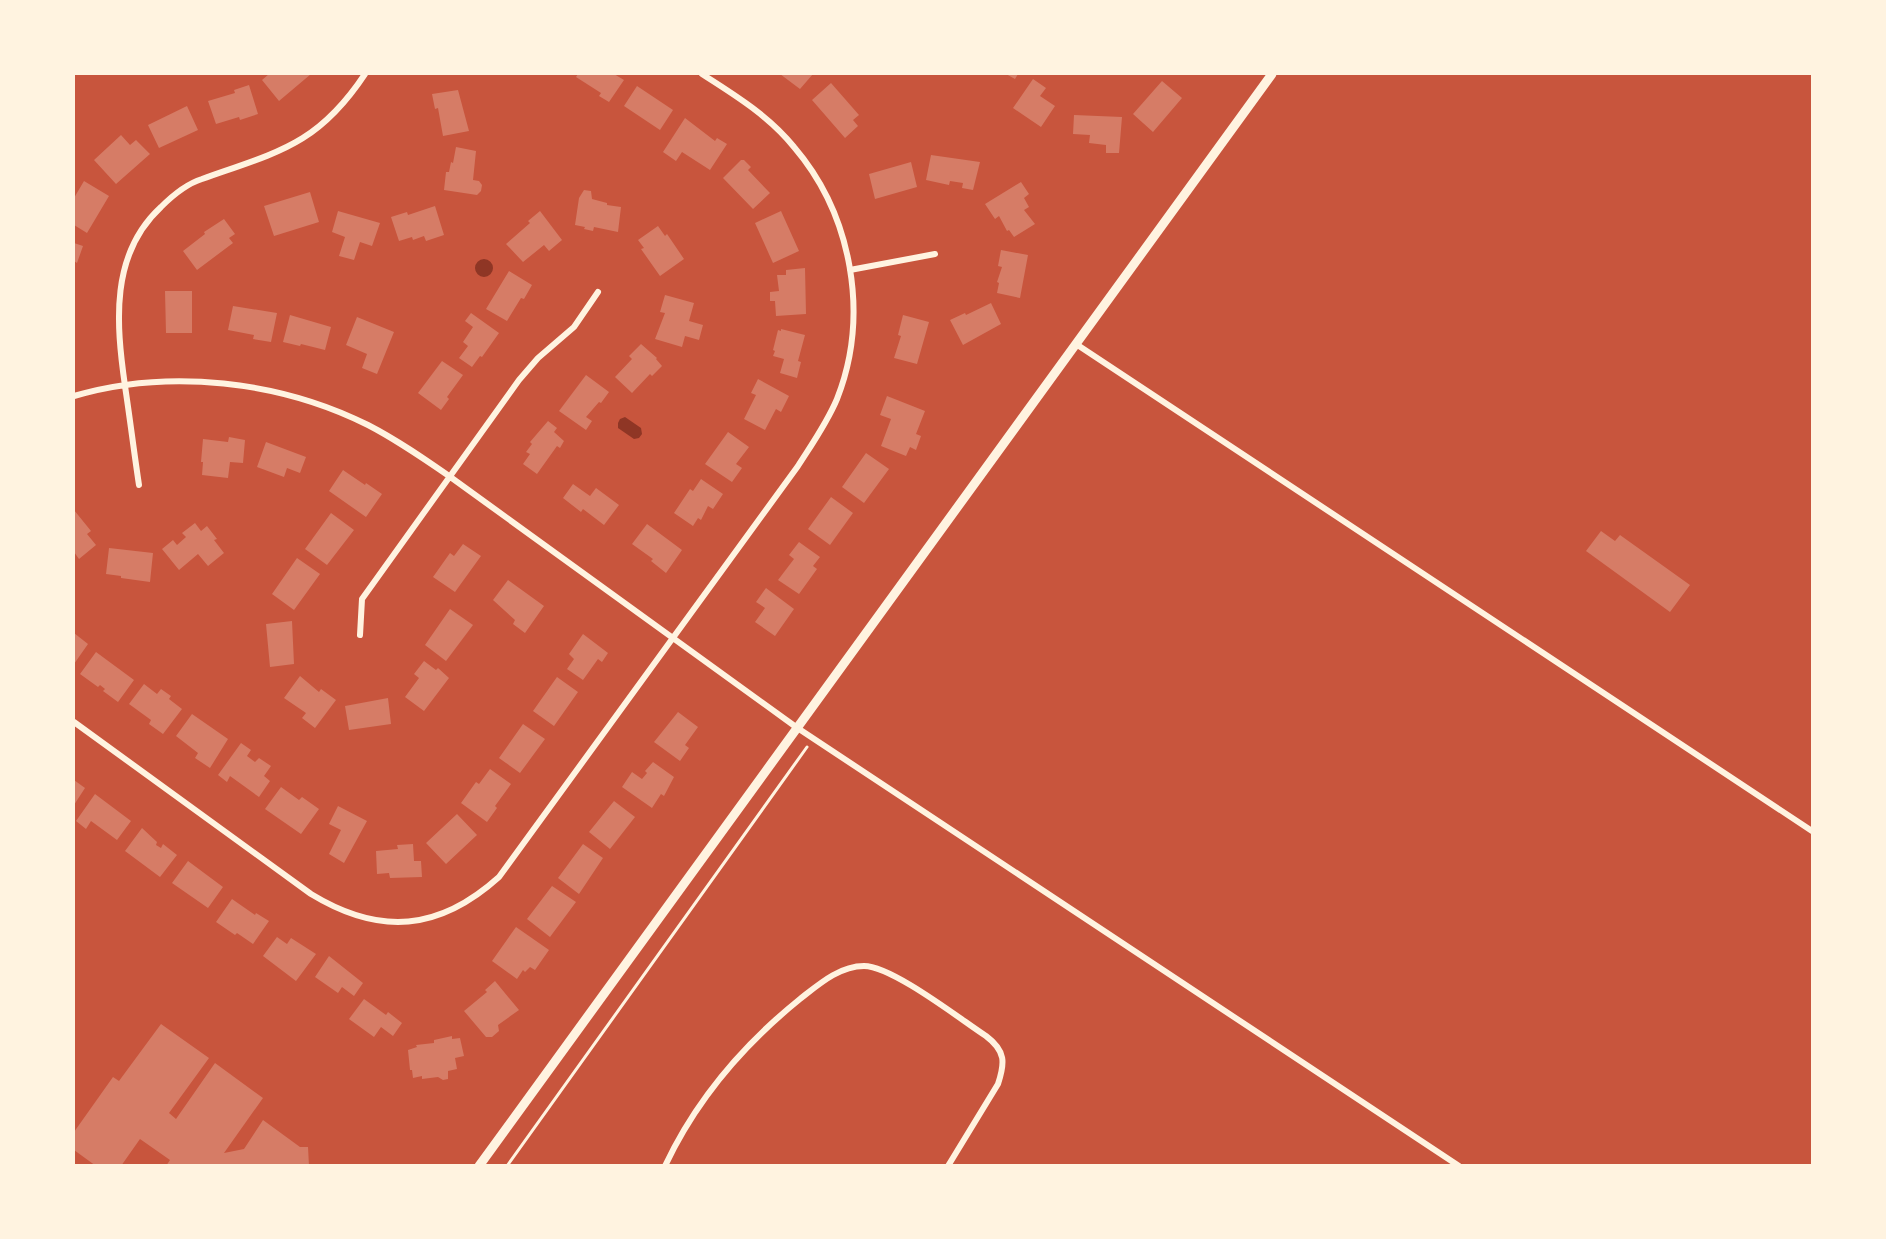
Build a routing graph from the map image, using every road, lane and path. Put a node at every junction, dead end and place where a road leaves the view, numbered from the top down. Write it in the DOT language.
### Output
graph roads {
  1 [pos="365,74"];
  2 [pos="702,74"];
  3 [pos="1272,74"];
  4 [pos="935,254"];
  5 [pos="850,270"];
  6 [pos="598,292"];
  7 [pos="1076,344"];
  8 [pos="125,386"];
  9 [pos="74,396"];
  10 [pos="449,476"];
  11 [pos="139,485"];
  12 [pos="360,635"];
  13 [pos="673,638"];
  14 [pos="74,722"];
  15 [pos="796,727"];
  16 [pos="813,738"];
  17 [pos="1812,831"];
  18 [pos="479,1166"];
  19 [pos="507,1166"];
  20 [pos="665,1166"];
  21 [pos="948,1166"];
  22 [pos="1459,1166"];
  1 -- 8 [label="street"];
  2 -- 5 [label="street"];
  3 -- 7 [label="street"];
  4 -- 5 [label="street"];
  5 -- 13 [label="street"];
  6 -- 10 [label="street"];
  7 -- 15 [label="street"];
  7 -- 17 [label="street"];
  8 -- 9 [label="street"];
  8 -- 10 [label="street"];
  8 -- 11 [label="street"];
  10 -- 12 [label="street"];
  10 -- 13 [label="street"];
  13 -- 14 [label="street"];
  13 -- 15 [label="street"];
  15 -- 16 [label="street"];
  15 -- 18 [label="street"];
  16 -- 19 [label="path"];
  16 -- 22 [label="street"];
  20 -- 21 [label="street"];
}
